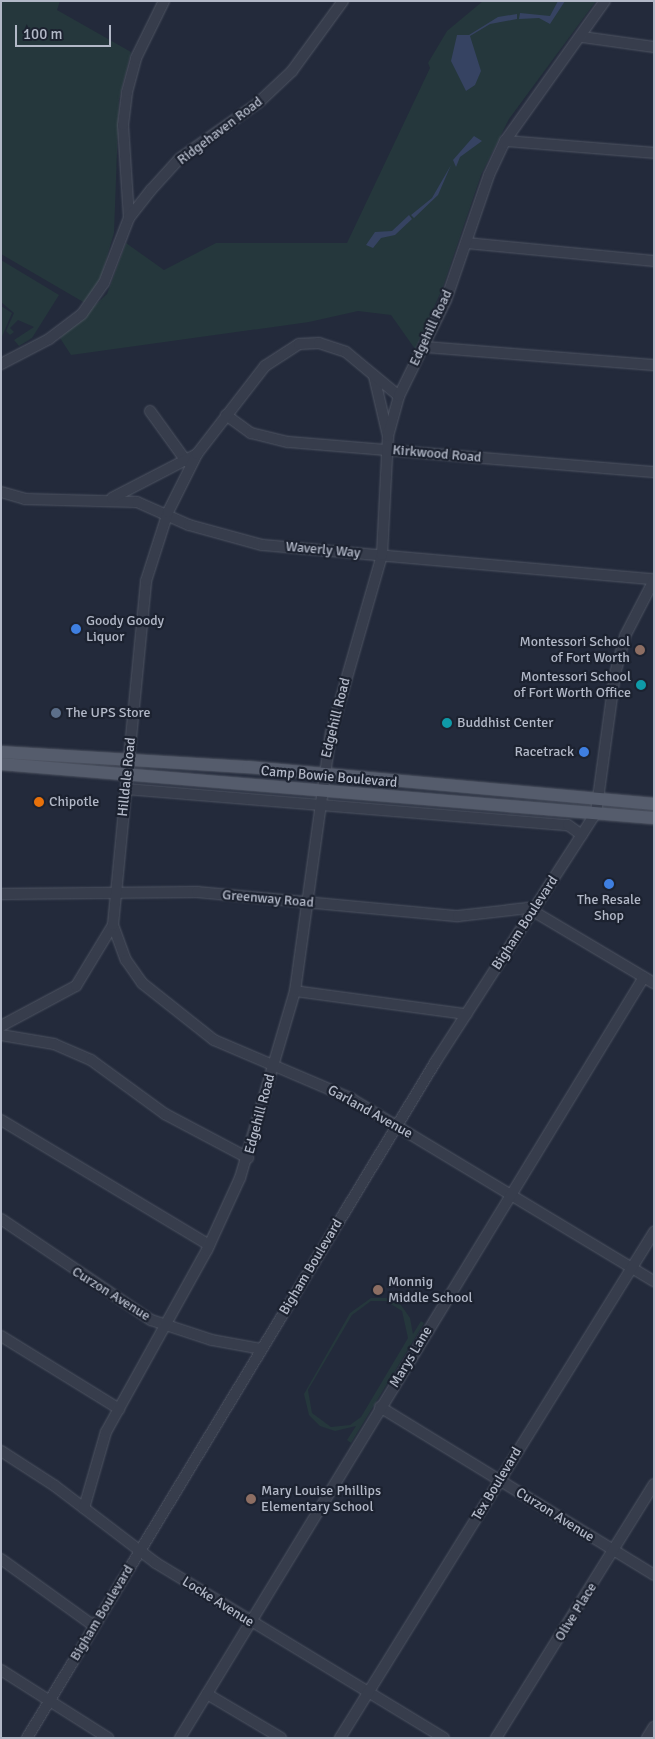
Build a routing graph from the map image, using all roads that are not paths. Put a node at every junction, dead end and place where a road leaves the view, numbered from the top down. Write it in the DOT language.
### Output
graph roads {
  1 [pos="164,1"];
  2 [pos="343,1"];
  3 [pos="605,1"];
  4 [pos="582,37"];
  5 [pos="654,47"];
  6 [pos="505,141"];
  7 [pos="654,153"];
  8 [pos="129,218"];
  9 [pos="466,243"];
  10 [pos="654,261"];
  11 [pos="424,347"];
  12 [pos="1,364"];
  13 [pos="654,365"];
  14 [pos="373,375"];
  15 [pos="398,396"];
  16 [pos="150,411"];
  17 [pos="226,415"];
  18 [pos="388,436"];
  19 [pos="388,450"];
  20 [pos="197,454"];
  21 [pos="186,460"];
  22 [pos="654,472"];
  23 [pos="1,492"];
  24 [pos="112,498"];
  25 [pos="168,512"];
  26 [pos="382,555"];
  27 [pos="654,580"];
  28 [pos="2,756"];
  29 [pos="129,758"];
  30 [pos="128,772"];
  31 [pos="323,774"];
  32 [pos="466,786"];
  33 [pos="126,788"];
  34 [pos="322,792"];
  35 [pos="601,800"];
  36 [pos="465,802"];
  37 [pos="654,804"];
  38 [pos="323,806"];
  39 [pos="596,813"];
  40 [pos="654,818"];
  41 [pos="582,834"];
  42 [pos="119,890"];
  43 [pos="1,894"];
  44 [pos="310,902"];
  45 [pos="533,910"];
  46 [pos="113,925"];
  47 [pos="644,977"];
  48 [pos="654,983"];
  49 [pos="295,991"];
  50 [pos="466,1014"];
  51 [pos="1,1026"];
  52 [pos="1,1035"];
  53 [pos="274,1064"];
  54 [pos="1,1120"];
  55 [pos="396,1126"];
  56 [pos="248,1158"];
  57 [pos="510,1194"];
  58 [pos="1,1219"];
  59 [pos="654,1232"];
  60 [pos="209,1245"];
  61 [pos="632,1267"];
  62 [pos="654,1281"];
  63 [pos="166,1326"];
  64 [pos="1,1336"];
  65 [pos="261,1349"];
  66 [pos="380,1408"];
  67 [pos="119,1409"];
  68 [pos="1,1451"];
  69 [pos="499,1481"];
  70 [pos="654,1484"];
  71 [pos="84,1508"];
  72 [pos="614,1551"];
  73 [pos="139,1552"];
  74 [pos="1,1560"];
  75 [pos="654,1575"];
  76 [pos="250,1622"];
  77 [pos="94,1626"];
  78 [pos="1,1670"];
  79 [pos="369,1692"];
  80 [pos="207,1694"];
  81 [pos="49,1701"];
  82 [pos="654,1727"];
  83 [pos="27,1738"];
  84 [pos="108,1738"];
  85 [pos="180,1738"];
  86 [pos="281,1738"];
  87 [pos="340,1738"];
  88 [pos="444,1738"];
  89 [pos="496,1738"];
  90 [pos="647,1738"];
  1 -- 8 [label="street"];
  2 -- 8 [label="street, Ridgehaven Road"];
  3 -- 4 [label="street, Edgehill Road"];
  4 -- 5 [label="street"];
  4 -- 6 [label="street, Edgehill Road"];
  6 -- 7 [label="street"];
  6 -- 9 [label="street, Edgehill Road"];
  8 -- 12 [label="street, Ridgehaven Road"];
  9 -- 10 [label="street"];
  9 -- 11 [label="street, Edgehill Road"];
  11 -- 13 [label="street"];
  11 -- 15 [label="street, Edgehill Road"];
  14 -- 15 [label="street, Hilldale Road"];
  14 -- 17 [label="street, Hilldale Road"];
  14 -- 18 [label="street"];
  15 -- 18 [label="street, Edgehill Road"];
  16 -- 21 [label="street"];
  17 -- 19 [label="street, Kirkwood Road"];
  17 -- 20 [label="street, Hilldale Road"];
  18 -- 19 [label="street, Edgehill Road"];
  19 -- 22 [label="street, Kirkwood Road"];
  19 -- 26 [label="street, Edgehill Road"];
  20 -- 21 [label="street, Hilldale Road"];
  20 -- 25 [label="street, Hilldale Road"];
  21 -- 24 [label="street, Hilldale Road"];
  23 -- 24 [label="street, Waverly Way"];
  24 -- 25 [label="street, Waverly Way"];
  25 -- 26 [label="street, Waverly Way"];
  25 -- 29 [label="street, Hilldale Road"];
  26 -- 27 [label="street, Waverly Way"];
  26 -- 31 [label="street, Edgehill Road"];
  27 -- 35 [label="street, Bigham Boulevard"];
  28 -- 29 [label="main road, Camp Bowie Boulevard"];
  28 -- 30 [label="main road, Camp Bowie Boulevard"];
  29 -- 30 [label="street, Hilldale Road"];
  29 -- 31 [label="main road, Camp Bowie Boulevard"];
  30 -- 33 [label="street, Hilldale Road"];
  30 -- 34 [label="main road, Camp Bowie Boulevard"];
  31 -- 32 [label="main road, Camp Bowie Boulevard"];
  31 -- 34 [label="street, Edgehill Road"];
  32 -- 35 [label="main road, Camp Bowie Boulevard"];
  32 -- 36 [label="main road"];
  33 -- 38 [label="street"];
  33 -- 42 [label="street, Hilldale Road"];
  34 -- 36 [label="main road, Camp Bowie Boulevard"];
  34 -- 38 [label="street, Edgehill Road"];
  35 -- 37 [label="main road, Camp Bowie Boulevard"];
  35 -- 39 [label="street, Bigham Boulevard"];
  36 -- 39 [label="main road, Camp Bowie Boulevard"];
  38 -- 41 [label="street"];
  38 -- 44 [label="street, Edgehill Road"];
  39 -- 40 [label="main road, Camp Bowie Boulevard"];
  39 -- 41 [label="street, Bigham Boulevard"];
  41 -- 45 [label="street, Bigham Boulevard"];
  42 -- 43 [label="street, Greenway Road"];
  42 -- 44 [label="street, Greenway Road"];
  42 -- 46 [label="street, Hilldale Road"];
  44 -- 45 [label="street, Greenway Road"];
  44 -- 49 [label="street, Edgehill Road"];
  45 -- 47 [label="street"];
  45 -- 50 [label="street, Bigham Boulevard"];
  46 -- 51 [label="street, Hilldale Road"];
  46 -- 53 [label="street, Garland Avenue"];
  47 -- 48 [label="street"];
  47 -- 57 [label="street, Marys Lane"];
  49 -- 50 [label="street"];
  49 -- 53 [label="street, Edgehill Road"];
  50 -- 55 [label="street, Bigham Boulevard"];
  52 -- 56 [label="street"];
  53 -- 55 [label="street, Garland Avenue"];
  53 -- 56 [label="street, Edgehill Road"];
  54 -- 60 [label="street"];
  55 -- 57 [label="street, Garland Avenue"];
  55 -- 65 [label="street, Bigham Boulevard"];
  56 -- 60 [label="street, Edgehill Road"];
  57 -- 61 [label="street, Garland Avenue"];
  57 -- 66 [label="street, Marys Lane"];
  58 -- 63 [label="street, Curzon Avenue"];
  59 -- 61 [label="street, Tex Boulevard"];
  60 -- 63 [label="street, Edgehill Road"];
  61 -- 62 [label="street, Garland Avenue"];
  61 -- 69 [label="street, Tex Boulevard"];
  63 -- 65 [label="street, Curzon Avenue"];
  63 -- 67 [label="street, Edgehill Road"];
  64 -- 67 [label="street"];
  65 -- 73 [label="street, Bigham Boulevard"];
  66 -- 69 [label="street, Curzon Avenue"];
  66 -- 76 [label="street, Marys Lane"];
  67 -- 71 [label="street, Edgehill Road"];
  68 -- 71 [label="street, Locke Avenue"];
  69 -- 72 [label="street, Curzon Avenue"];
  69 -- 79 [label="street, Tex Boulevard"];
  70 -- 72 [label="street, Olive Place"];
  71 -- 73 [label="street, Locke Avenue"];
  72 -- 75 [label="street, Curzon Avenue"];
  72 -- 89 [label="street, Olive Place"];
  73 -- 76 [label="street, Locke Avenue"];
  73 -- 77 [label="street, Bigham Boulevard"];
  74 -- 77 [label="street"];
  76 -- 79 [label="street, Locke Avenue"];
  76 -- 80 [label="street, Marys Lane"];
  77 -- 81 [label="street, Bigham Boulevard"];
  78 -- 81 [label="street"];
  79 -- 87 [label="street, Tex Boulevard"];
  79 -- 88 [label="street, Locke Avenue"];
  80 -- 85 [label="street, Marys Lane"];
  80 -- 86 [label="street"];
  81 -- 83 [label="street, Bigham Boulevard"];
  81 -- 84 [label="street"];
  82 -- 90 [label="street"];
}
